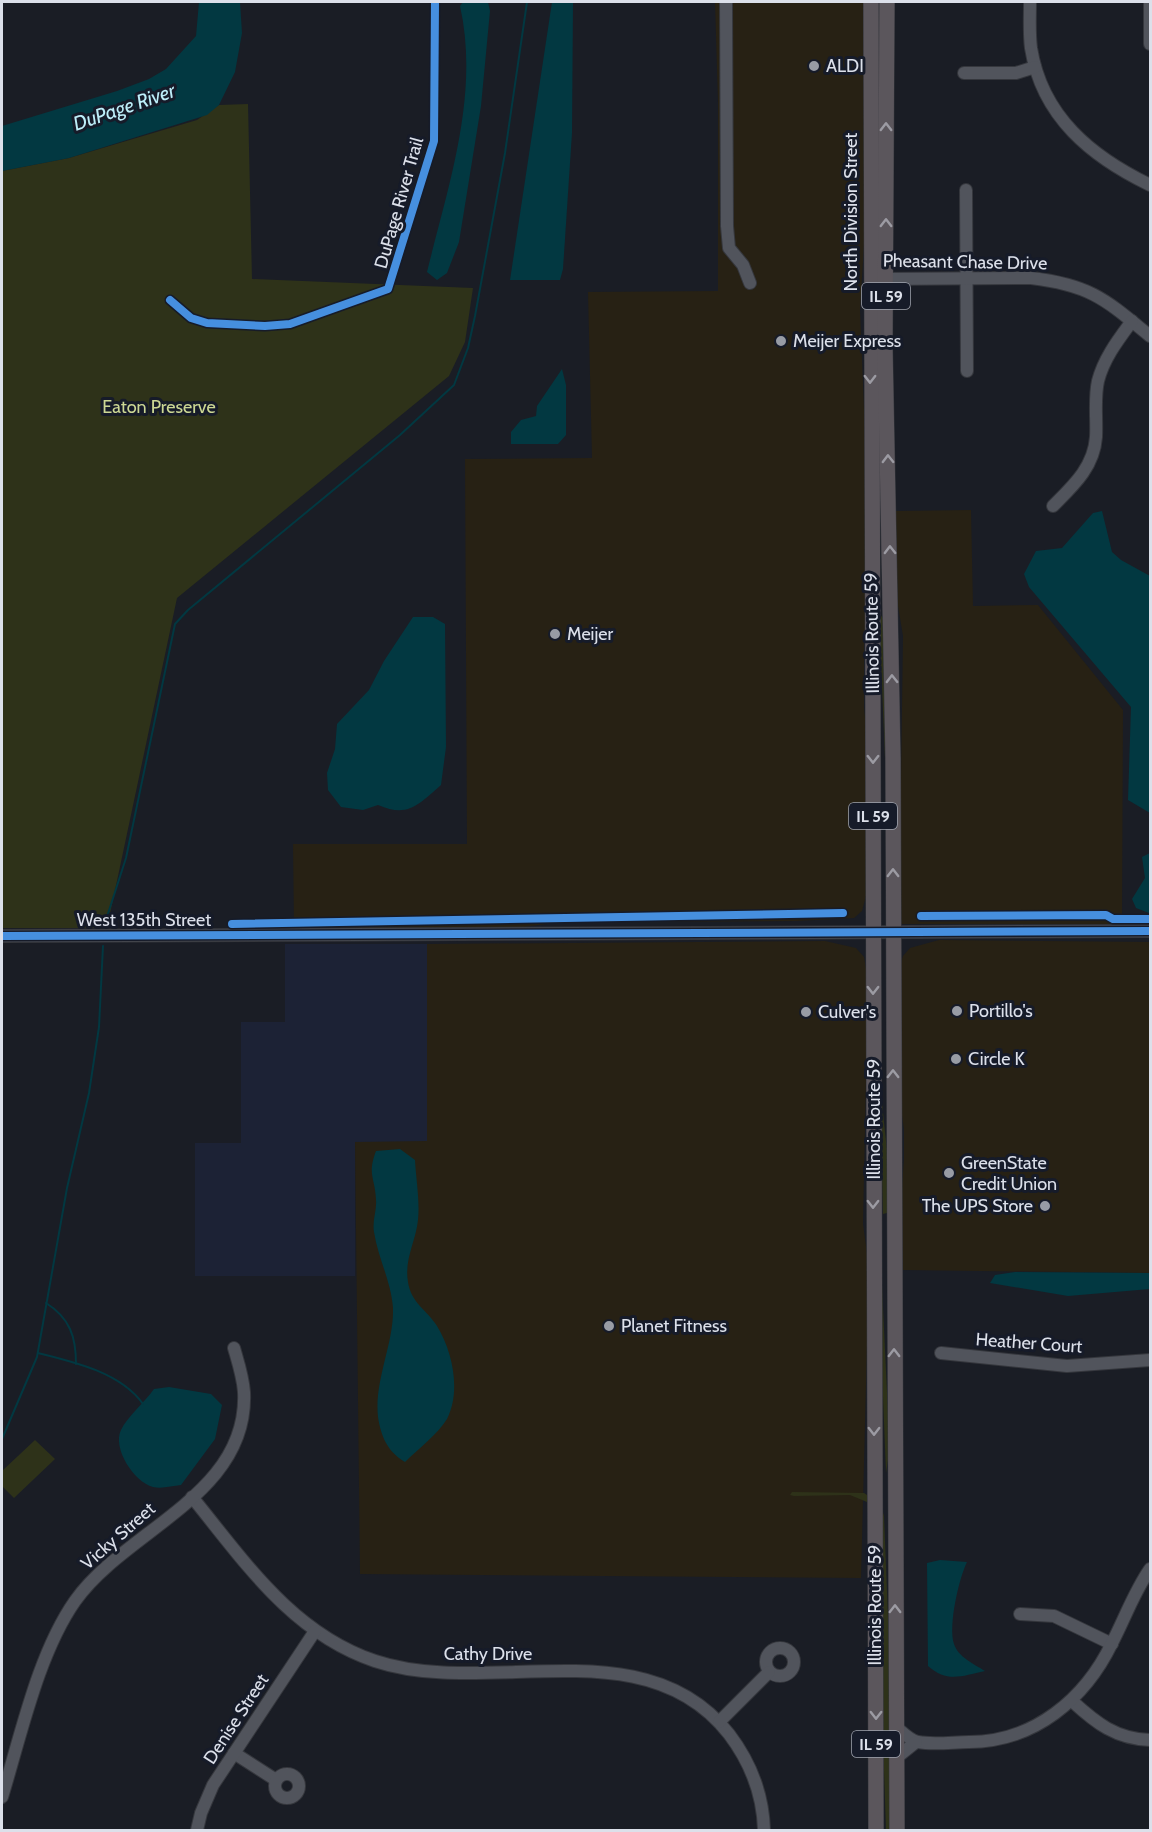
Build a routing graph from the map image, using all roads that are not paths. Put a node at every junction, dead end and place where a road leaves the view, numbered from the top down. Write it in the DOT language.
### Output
graph roads {
  1 [pos="726,2"];
  2 [pos="871,2"];
  3 [pos="886,2"];
  4 [pos="1030,2"];
  5 [pos="1150,2"];
  6 [pos="1150,44"];
  7 [pos="1035,67"];
  8 [pos="964,73"];
  9 [pos="1150,185"];
  10 [pos="966,189"];
  11 [pos="878,279"];
  12 [pos="966,279"];
  13 [pos="750,283"];
  14 [pos="1132,321"];
  15 [pos="1150,336"];
  16 [pos="967,371"];
  17 [pos="887,407"];
  18 [pos="872,423"];
  19 [pos="1053,506"];
  20 [pos="874,592"];
  21 [pos="891,620"];
  22 [pos="873,932"];
  23 [pos="892,932"];
  24 [pos="1150,932"];
  25 [pos="2,936"];
  26 [pos="234,1348"];
  27 [pos="941,1353"];
  28 [pos="1150,1360"];
  29 [pos="874,1488"];
  30 [pos="894,1496"];
  31 [pos="192,1497"];
  32 [pos="1150,1569"];
  33 [pos="1020,1614"];
  34 [pos="315,1631"];
  35 [pos="1112,1644"];
  36 [pos="769,1672"];
  37 [pos="1072,1701"];
  38 [pos="719,1722"];
  39 [pos="896,1727"];
  40 [pos="1150,1740"];
  41 [pos="916,1742"];
  42 [pos="234,1753"];
  43 [pos="896,1758"];
  44 [pos="276,1780"];
  45 [pos="2,1797"];
  46 [pos="197,1830"];
  47 [pos="764,1830"];
  48 [pos="876,1830"];
  49 [pos="897,1830"];
  1 -- 13 [label="street"];
  2 -- 11 [label="main road, North Division Street / IL 59"];
  11 -- 3 [label="main road, North Division Street / IL 59, one-way"];
  4 -- 7 [label="street"];
  5 -- 6 [label="street"];
  7 -- 8 [label="street"];
  7 -- 9 [label="street"];
  10 -- 12 [label="street"];
  11 -- 12 [label="street, Pheasant Chase Drive"];
  11 -- 17 [label="main road, North Division Street / IL 59"];
  11 -- 18 [label="main road, North Division Street / IL 59, one-way"];
  12 -- 14 [label="street, Pheasant Chase Drive"];
  12 -- 16 [label="street"];
  14 -- 15 [label="street, Pheasant Chase Drive"];
  14 -- 19 [label="street"];
  21 -- 17 [label="main road, Illinois Route 59 / IL 59, one-way"];
  18 -- 20 [label="main road, Illinois Route 59 / IL 59"];
  20 -- 21 [label="main road"];
  20 -- 22 [label="main road, Illinois Route 59 / IL 59, one-way"];
  23 -- 21 [label="main road, Illinois Route 59 / IL 59, one-way"];
  22 -- 23 [label="street, West 135th Street"];
  22 -- 25 [label="street, West 135th Street"];
  22 -- 29 [label="main road, Illinois Route 59 / IL 59, one-way"];
  23 -- 24 [label="street, West 135th Street"];
  30 -- 23 [label="main road, Illinois Route 59 / IL 59, one-way"];
  26 -- 31 [label="street, Vicky Street"];
  27 -- 28 [label="street, Heather Court"];
  29 -- 30 [label="main road"];
  29 -- 48 [label="main road, Illinois Route 59 / IL 59, one-way"];
  39 -- 30 [label="main road, Illinois Route 59 / IL 59, one-way"];
  31 -- 34 [label="street, Cathy Drive"];
  31 -- 45 [label="street, Vicky Street"];
  32 -- 35 [label="street"];
  33 -- 35 [label="street"];
  34 -- 38 [label="street, Cathy Drive"];
  34 -- 42 [label="street, Denise Street"];
  35 -- 37 [label="street"];
  36 -- 38 [label="street"];
  37 -- 40 [label="street"];
  37 -- 41 [label="street"];
  38 -- 47 [label="street, Cathy Drive"];
  39 -- 41 [label="street"];
  39 -- 43 [label="main road, Illinois Route 59 / IL 59"];
  41 -- 43 [label="street"];
  42 -- 44 [label="street"];
  42 -- 46 [label="street, Denise Street"];
  43 -- 49 [label="main road, Illinois Route 59 / IL 59"];
}
